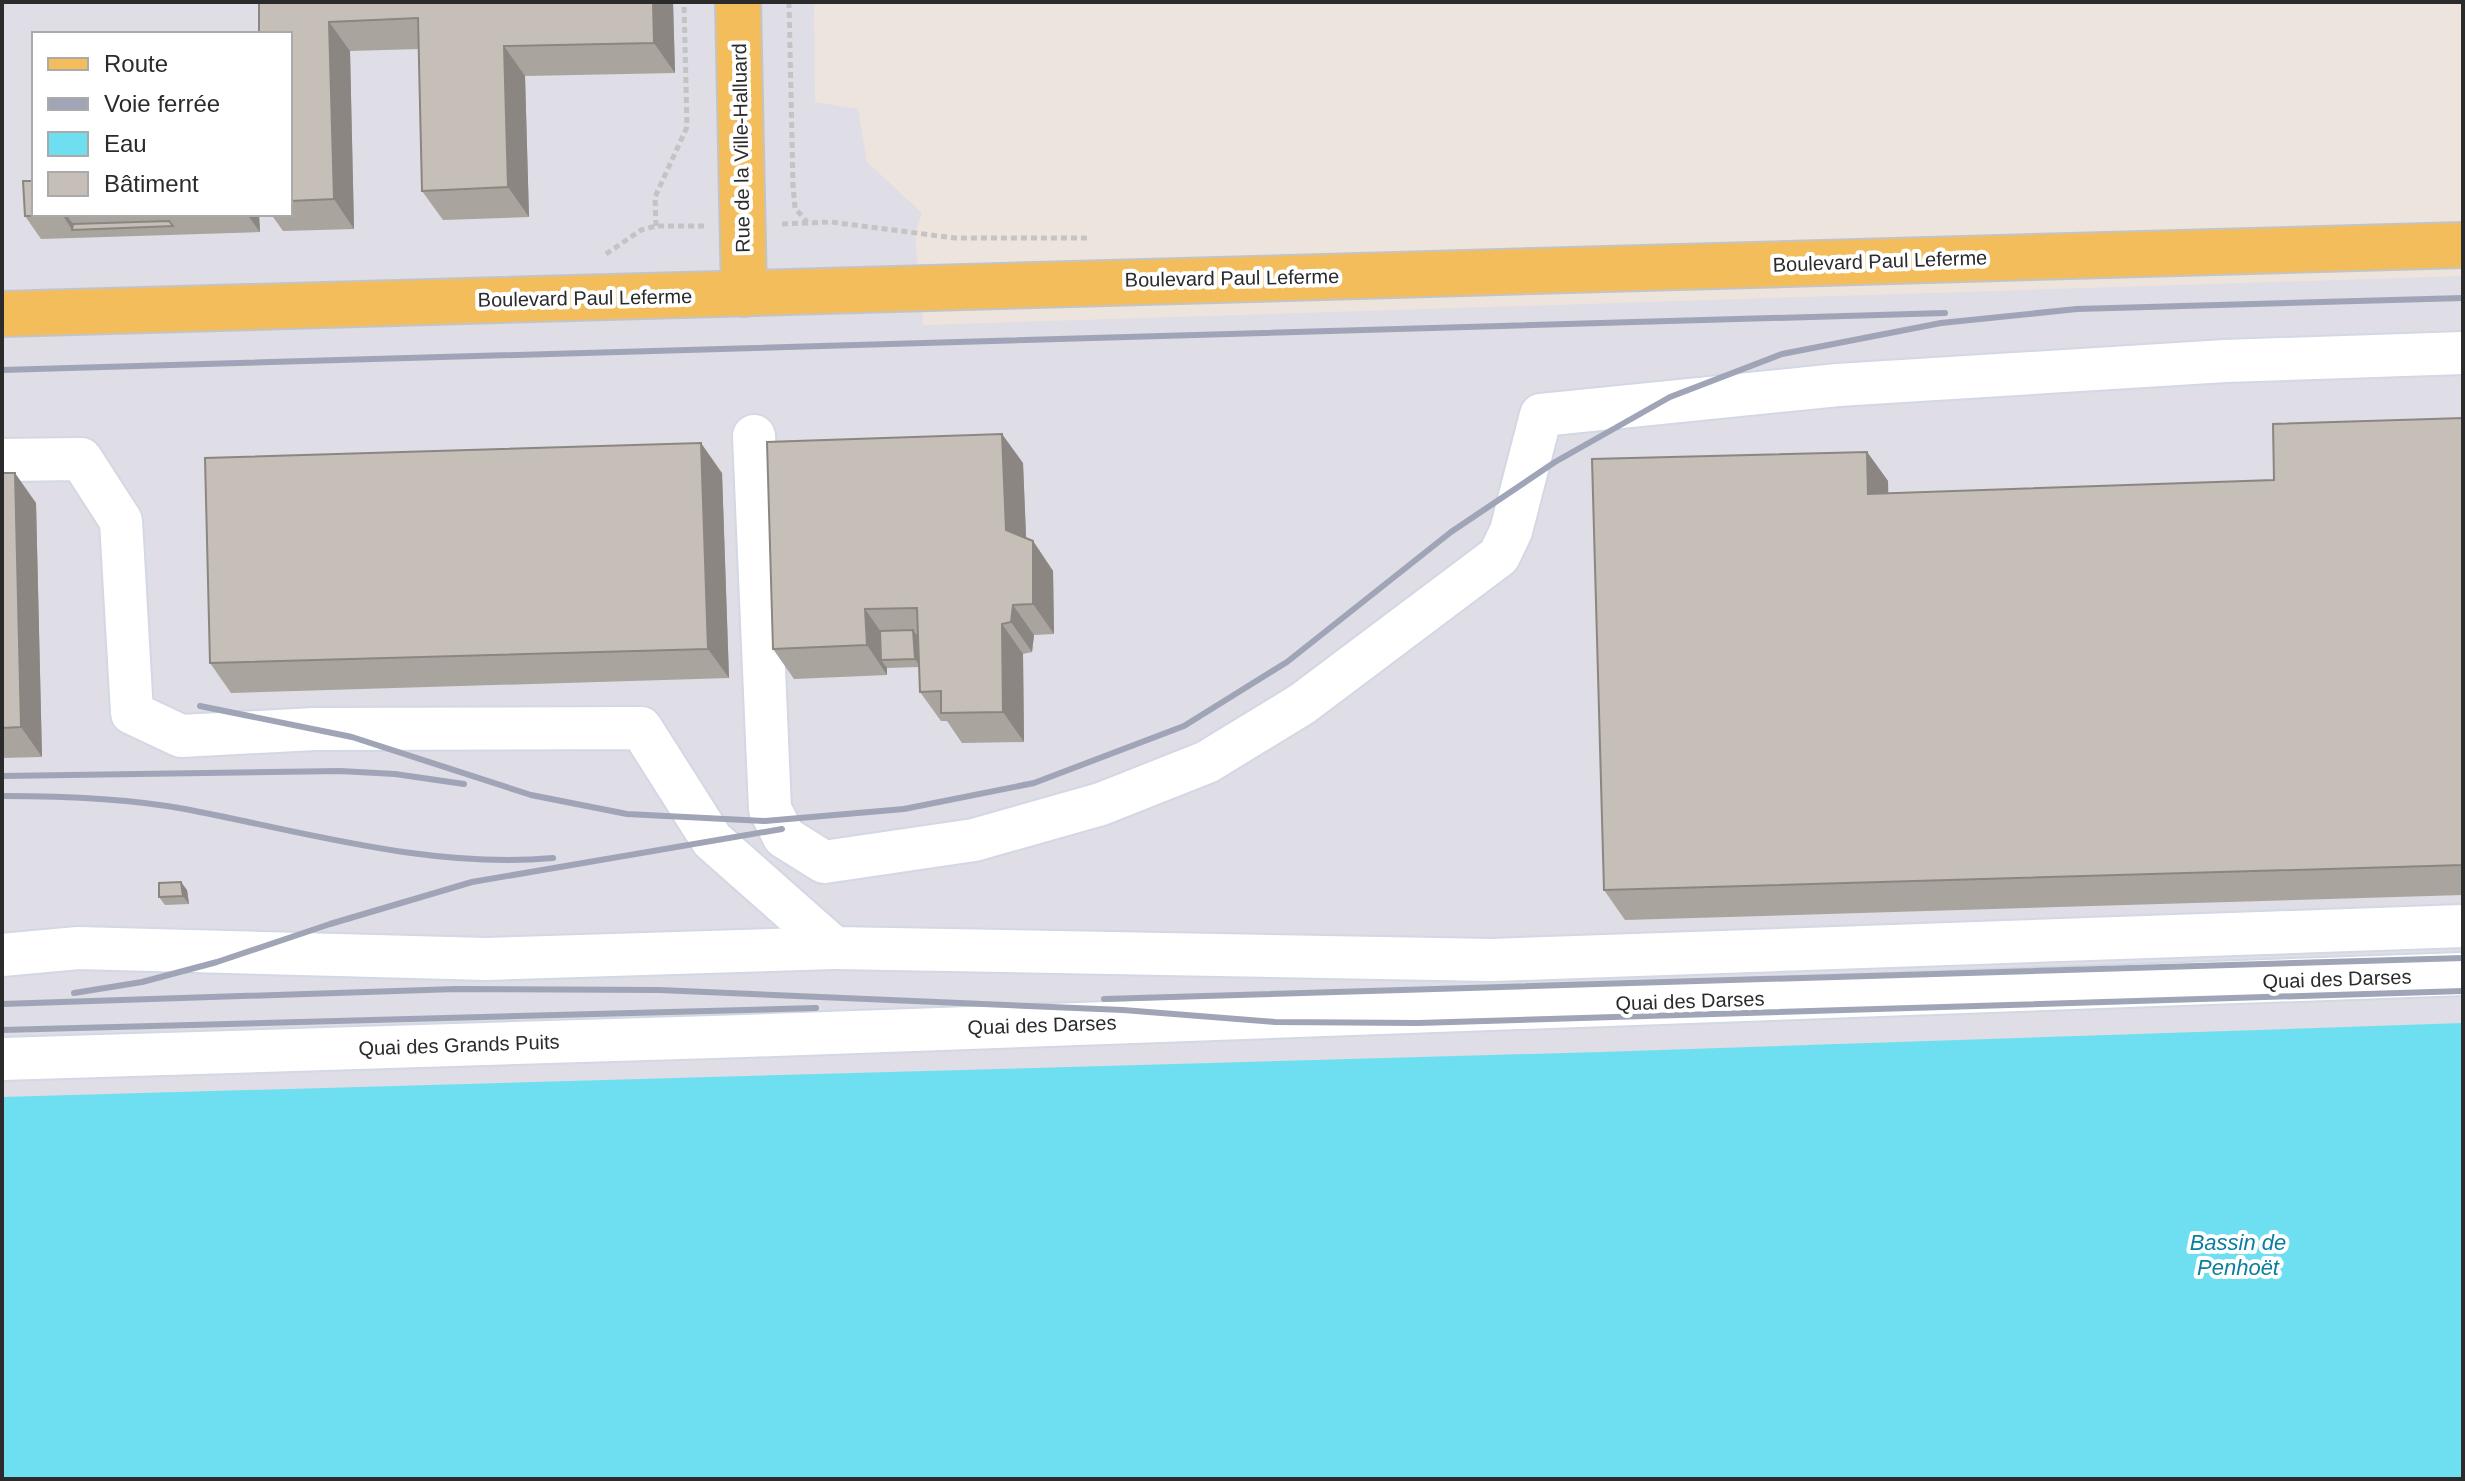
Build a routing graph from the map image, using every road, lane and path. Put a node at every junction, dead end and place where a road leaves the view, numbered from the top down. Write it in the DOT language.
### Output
graph roads {
  1 [pos="684,2"];
  2 [pos="738,2"];
  3 [pos="789,2"];
  4 [pos="808,223"];
  5 [pos="742,225"];
  6 [pos="656,226"];
  7 [pos="641,230"];
  8 [pos="955,238"];
  9 [pos="2463,245"];
  10 [pos="744,294"];
  11 [pos="2,314"];
  12 [pos="2463,353"];
  13 [pos="754,436"];
  14 [pos="2,460"];
  15 [pos="2463,926"];
  16 [pos="834,948"];
  17 [pos="2,955"];
  18 [pos="2463,974"];
  19 [pos="916,1030"];
  20 [pos="2,1059"];
  1 -- 6 [label="path"];
  2 -- 5 [label="main road, Rue de la Ville-Halluard"];
  3 -- 4 [label="path"];
  4 -- 5 [label="path"];
  4 -- 8 [label="path"];
  5 -- 6 [label="path"];
  5 -- 10 [label="main road, Rue de la Ville-Halluard"];
  6 -- 7 [label="path"];
  9 -- 10 [label="main road, Boulevard Paul Leferme"];
  10 -- 11 [label="main road, Boulevard Paul Leferme"];
  12 -- 13 [label="lane"];
  14 -- 16 [label="lane"];
  15 -- 16 [label="lane"];
  16 -- 17 [label="lane"];
  18 -- 19 [label="lane, Quai des Darses"];
  19 -- 20 [label="lane, Quai des Grands Puits"];
}
